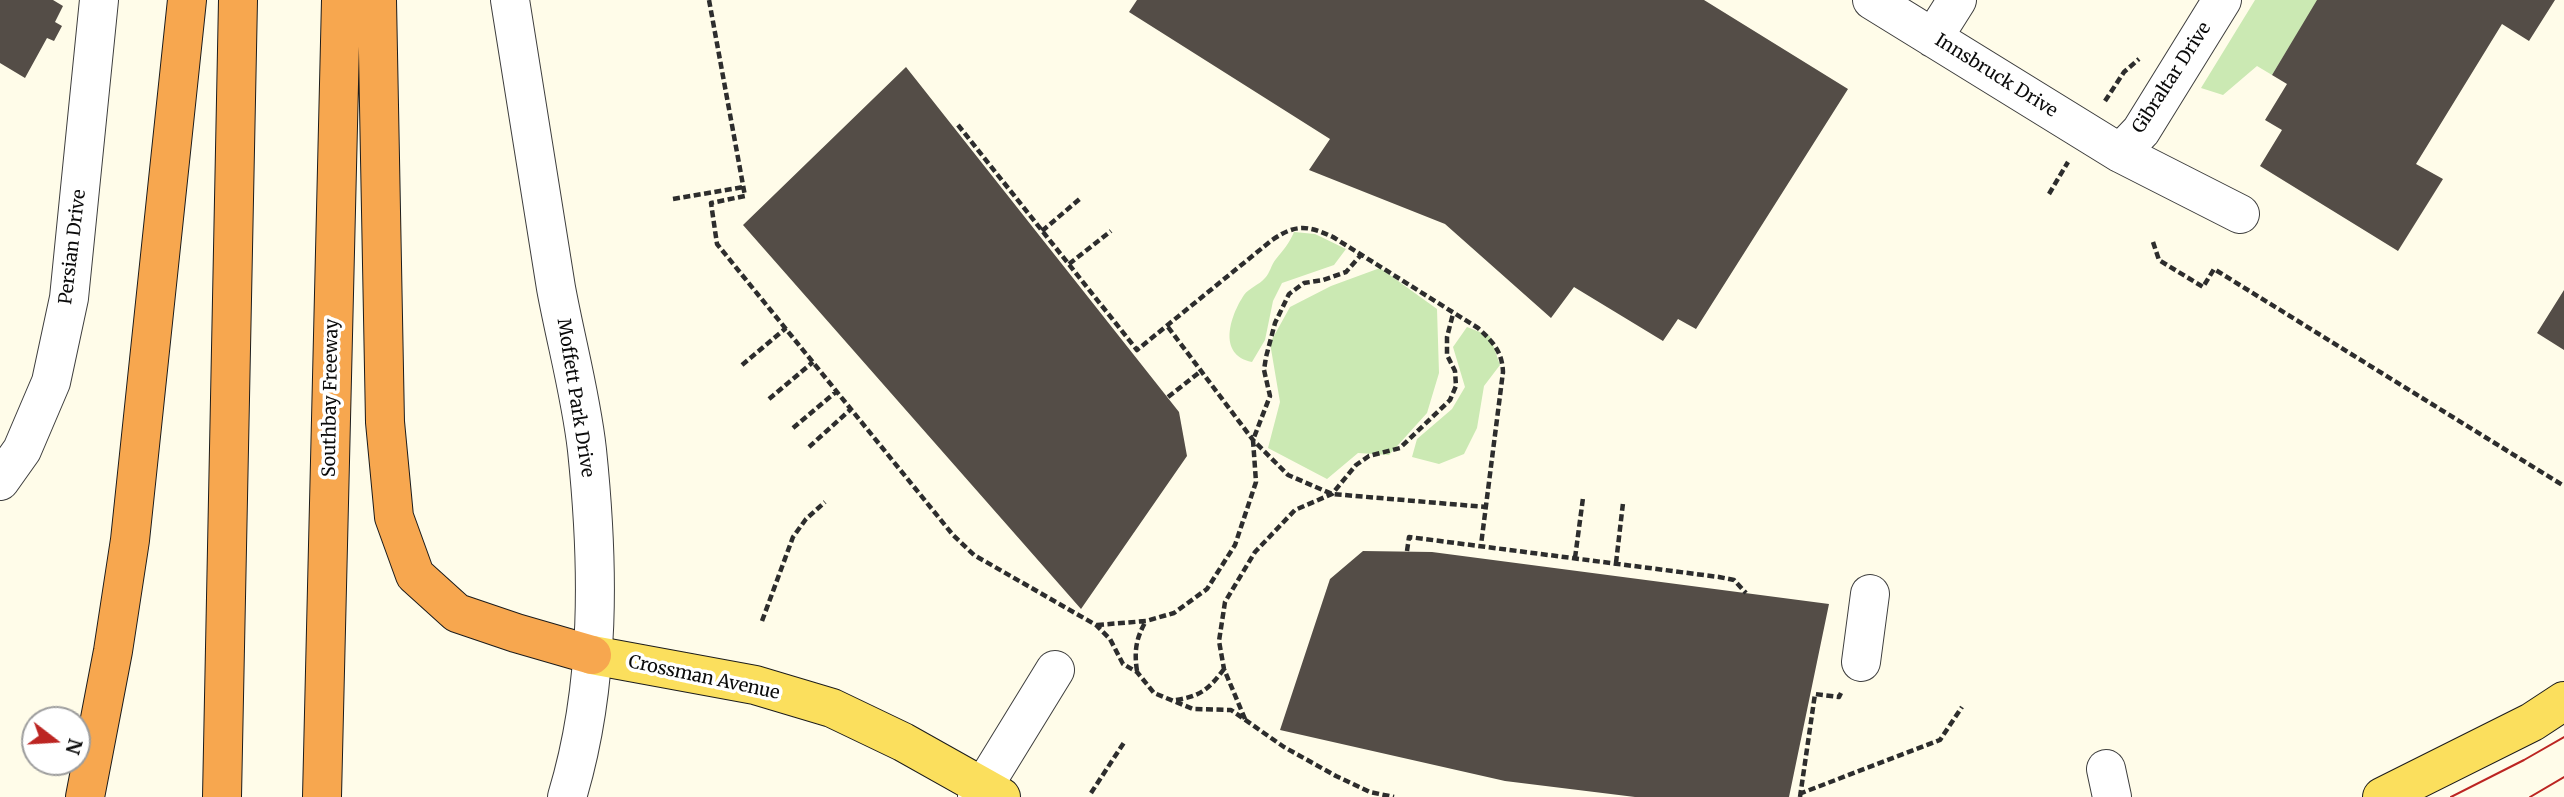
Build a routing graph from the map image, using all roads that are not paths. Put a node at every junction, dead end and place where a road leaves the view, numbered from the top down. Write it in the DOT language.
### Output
graph roads {
  1 [pos="99,0"];
  2 [pos="187,0"];
  3 [pos="238,0"];
  4 [pos="341,0"];
  5 [pos="377,0"];
  6 [pos="510,0"];
  7 [pos="1872,0"];
  8 [pos="1957,0"];
  9 [pos="2222,0"];
  10 [pos="1933,38"];
  11 [pos="2120,153"];
  12 [pos="2239,214"];
  13 [pos="0,481"];
  14 [pos="1870,594"];
  15 [pos="592,655"];
  16 [pos="1861,662"];
  17 [pos="1055,670"];
  18 [pos="2564,701"];
  19 [pos="988,793"];
  20 [pos="85,797"];
  21 [pos="222,797"];
  22 [pos="322,797"];
  23 [pos="567,797"];
  24 [pos="2382,797"];
  1 -- 13 [label="street, Persian Drive"];
  2 -- 20 [label="highway"];
  3 -- 21 [label="highway"];
  4 -- 22 [label="highway, Southbay Freeway"];
  5 -- 15 [label="highway"];
  6 -- 15 [label="street, Moffett Park Drive"];
  7 -- 10 [label="street, Innsbruck Drive"];
  8 -- 10 [label="street"];
  9 -- 11 [label="street, Gibraltar Drive"];
  10 -- 11 [label="street, Innsbruck Drive"];
  11 -- 12 [label="street, Innsbruck Drive"];
  14 -- 16 [label="street"];
  15 -- 19 [label="main road, Crossman Avenue"];
  15 -- 23 [label="street, Moffett Park Drive"];
  17 -- 19 [label="street"];
  18 -- 24 [label="main road"];
}
